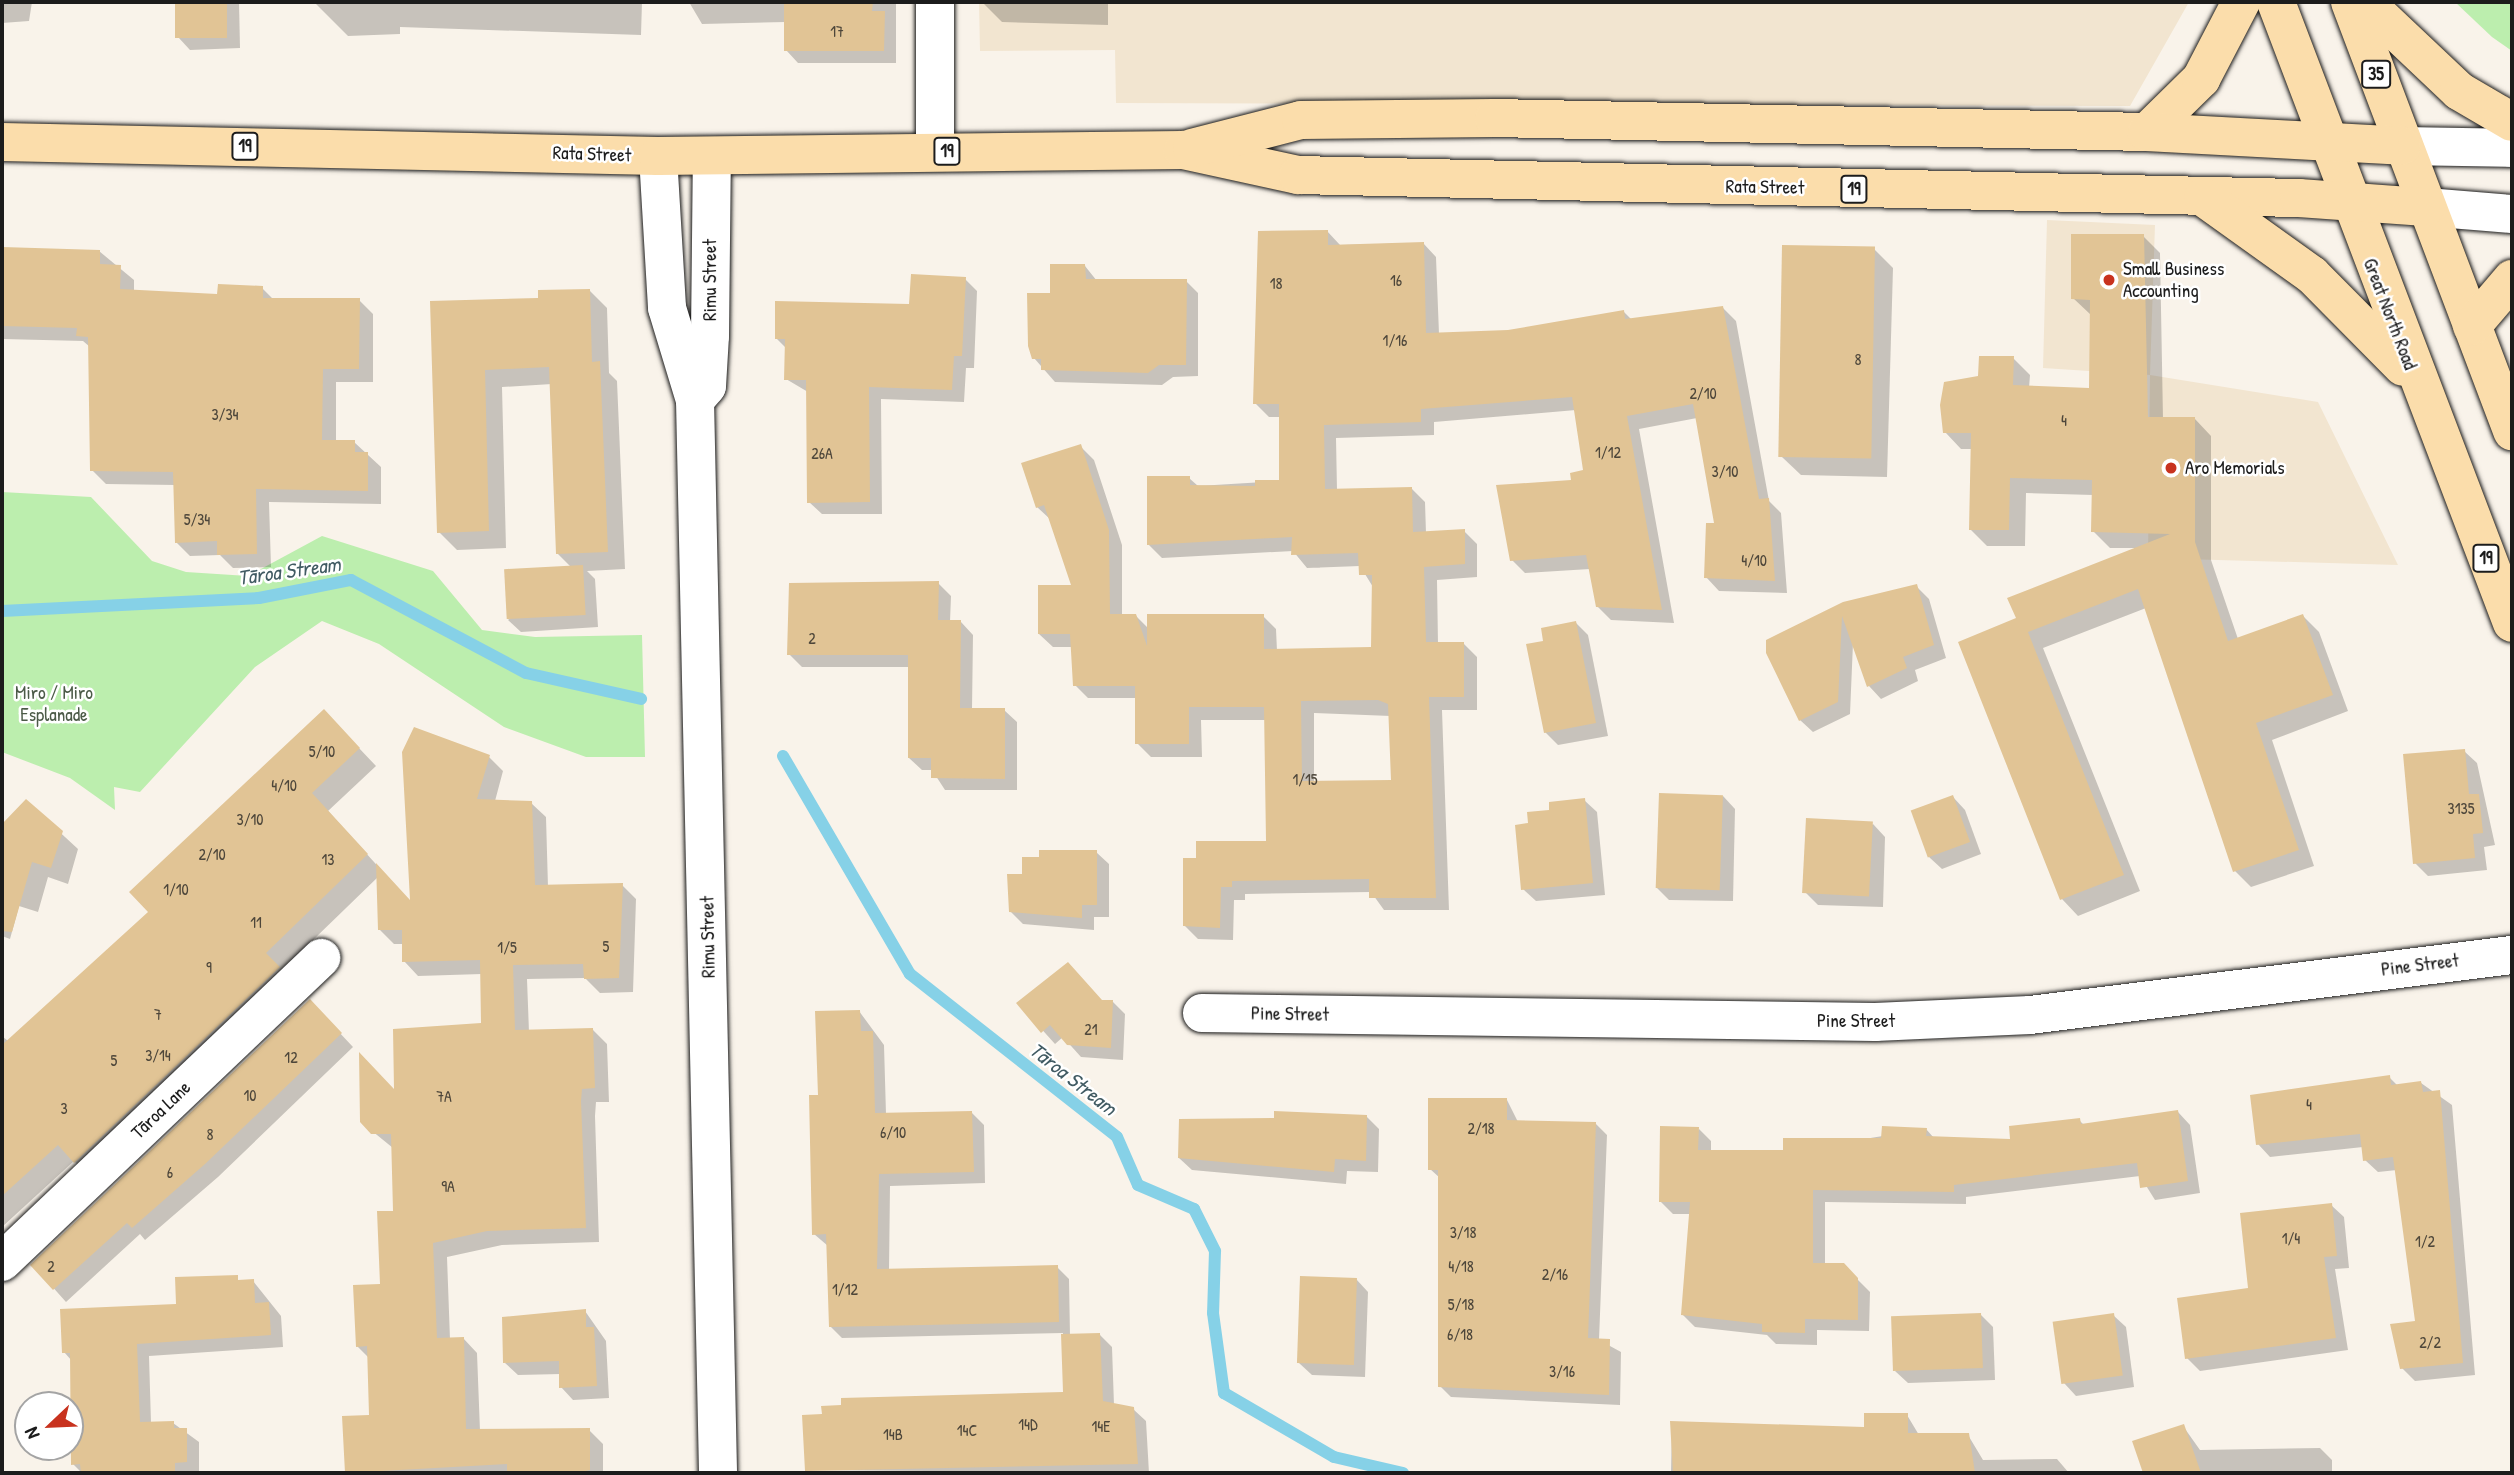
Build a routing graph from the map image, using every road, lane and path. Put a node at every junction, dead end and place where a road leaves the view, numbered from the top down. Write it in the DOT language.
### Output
graph roads {
  1 [pos="935,2"];
  2 [pos="2241,2"];
  3 [pos="2276,2"];
  4 [pos="2350,2"];
  5 [pos="2365,2"];
  6 [pos="2512,122"];
  7 [pos="2147,132"];
  8 [pos="2,142"];
  9 [pos="2325,143"];
  10 [pos="2402,146"];
  11 [pos="2512,148"];
  12 [pos="1183,150"];
  13 [pos="935,151"];
  14 [pos="658,156"];
  15 [pos="712,156"];
  16 [pos="2203,197"];
  17 [pos="2349,202"];
  18 [pos="2427,207"];
  19 [pos="2512,214"];
  20 [pos="2512,279"];
  21 [pos="2472,326"];
  22 [pos="2414,379"];
  23 [pos="695,400"];
  24 [pos="2512,431"];
  25 [pos="2512,624"];
  26 [pos="2511,954"];
  27 [pos="321,958"];
  28 [pos="1202,1013"];
  29 [pos="2,1262"];
  30 [pos="718,1473"];
  1 -- 13 [label="street"];
  2 -- 7 [label="main road"];
  3 -- 9 [label="main road, Great North Road"];
  4 -- 10 [label="main road, 35"];
  5 -- 6 [label="main road"];
  7 -- 9 [label="main road, Rata Street / 19"];
  7 -- 12 [label="main road, Rata Street / 19"];
  8 -- 14 [label="main road, Rata Street / 19"];
  9 -- 10 [label="main road, 19"];
  9 -- 17 [label="main road, Great North Road / 19"];
  10 -- 11 [label="street"];
  10 -- 18 [label="main road"];
  12 -- 13 [label="main road, Rata Street / 19"];
  12 -- 16 [label="main road, Rata Street / 19"];
  13 -- 15 [label="main road, Rata Street / 19"];
  14 -- 15 [label="main road, Rata Street / 19"];
  14 -- 23 [label="street, Rimu Street"];
  15 -- 23 [label="street, Rimu Street"];
  16 -- 17 [label="main road, Rata Street / 19"];
  16 -- 22 [label="main road"];
  17 -- 18 [label="main road, 19"];
  17 -- 22 [label="main road, Great North Road / 19"];
  18 -- 19 [label="street"];
  18 -- 21 [label="main road"];
  20 -- 21 [label="main road"];
  21 -- 24 [label="main road"];
  22 -- 25 [label="main road, Great North Road / 19"];
  23 -- 30 [label="street, Rimu Street"];
  26 -- 28 [label="street, Pine Street"];
  27 -- 29 [label="street, Tāroa Lane"];
}
